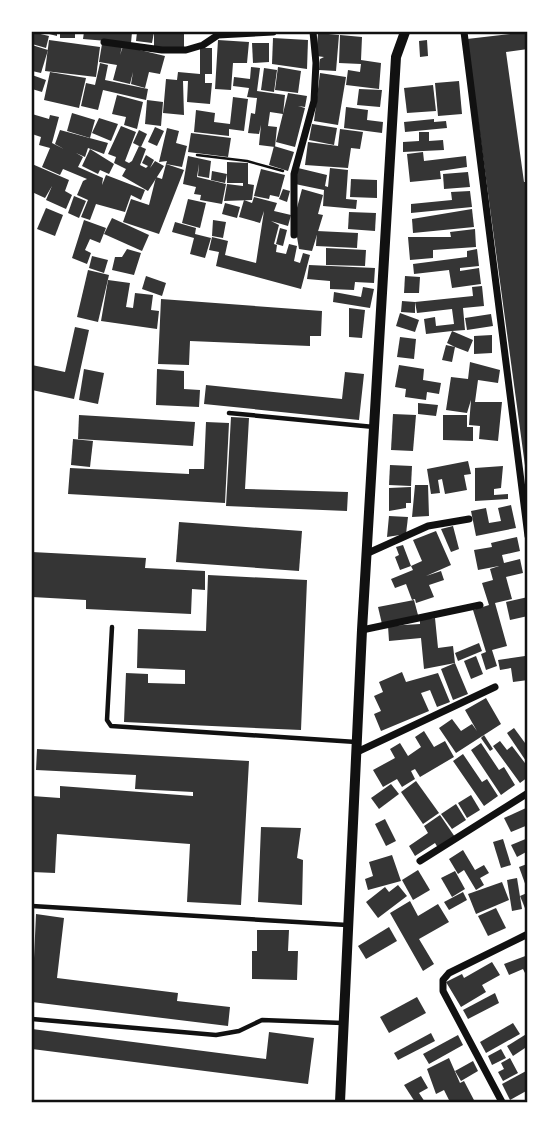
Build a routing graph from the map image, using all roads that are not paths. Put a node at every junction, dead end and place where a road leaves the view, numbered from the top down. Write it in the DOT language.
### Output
graph roads {
  1 [pos="273,32"];
  2 [pos="313,32"];
  3 [pos="402,32"];
  4 [pos="464,32"];
  5 [pos="104,42"];
  6 [pos="294,234"];
  7 [pos="229,412"];
  8 [pos="375,427"];
  9 [pos="470,519"];
  10 [pos="527,536"];
  11 [pos="368,553"];
  12 [pos="480,605"];
  13 [pos="112,627"];
  14 [pos="362,630"];
  15 [pos="495,687"];
  16 [pos="357,747"];
  17 [pos="527,793"];
  18 [pos="420,861"];
  19 [pos="32,906"];
  20 [pos="348,925"];
  21 [pos="527,934"];
  22 [pos="32,1019"];
  23 [pos="343,1023"];
  24 [pos="340,1102"];
  25 [pos="502,1102"];
  1 -- 5 [label="street"];
  2 -- 6 [label="street"];
  3 -- 8 [label="street"];
  4 -- 10 [label="street"];
  7 -- 8 [label="lane"];
  8 -- 11 [label="street"];
  9 -- 11 [label="street"];
  11 -- 14 [label="street"];
  12 -- 14 [label="street"];
  13 -- 16 [label="lane"];
  14 -- 16 [label="street"];
  15 -- 16 [label="street"];
  16 -- 20 [label="street"];
  17 -- 18 [label="street"];
  19 -- 20 [label="lane"];
  20 -- 23 [label="street"];
  21 -- 25 [label="street"];
  22 -- 23 [label="lane"];
  23 -- 24 [label="street"];
}
